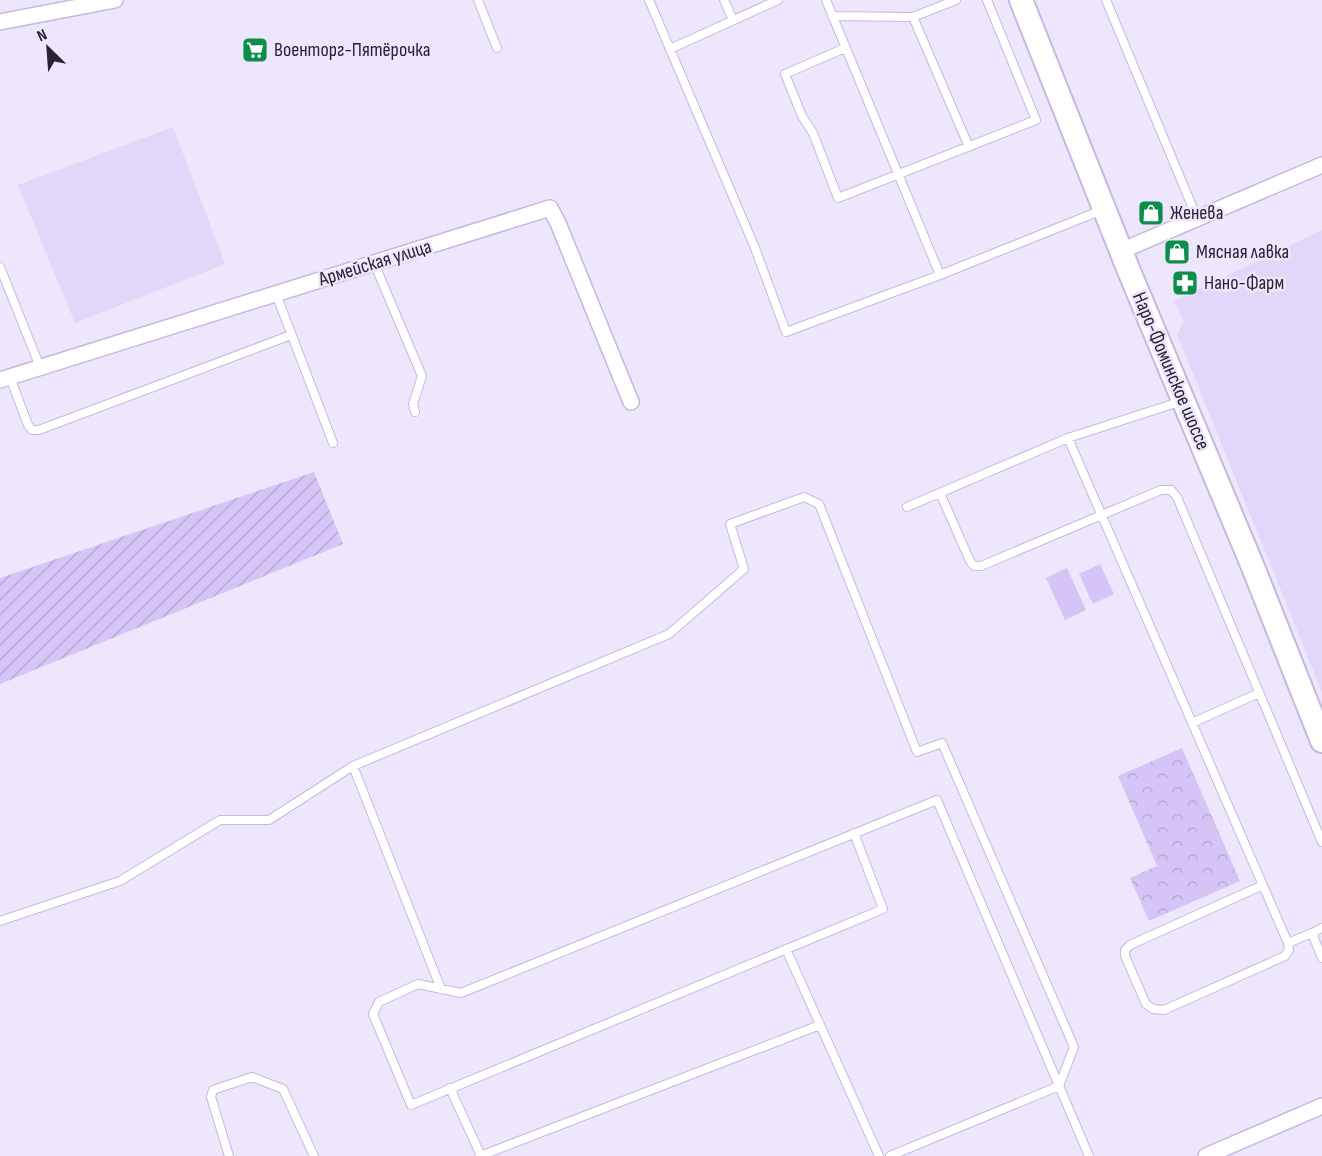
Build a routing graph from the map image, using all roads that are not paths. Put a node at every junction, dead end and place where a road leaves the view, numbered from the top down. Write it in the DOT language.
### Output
graph roads {
  1 [pos="115,0"];
  2 [pos="478,0"];
  3 [pos="649,0"];
  4 [pos="724,0"];
  5 [pos="778,0"];
  6 [pos="826,0"];
  7 [pos="956,0"];
  8 [pos="987,0"];
  9 [pos="1021,0"];
  10 [pos="1106,0"];
  11 [pos="832,16"];
  12 [pos="913,16"];
  13 [pos="733,20"];
  14 [pos="0,22"];
  15 [pos="497,48"];
  16 [pos="845,48"];
  17 [pos="670,49"];
  18 [pos="969,147"];
  19 [pos="1322,165"];
  20 [pos="898,174"];
  21 [pos="1105,209"];
  22 [pos="1197,218"];
  23 [pos="1121,251"];
  24 [pos="374,263"];
  25 [pos="0,267"];
  26 [pos="940,275"];
  27 [pos="276,294"];
  28 [pos="291,334"];
  29 [pos="40,367"];
  30 [pos="5,378"];
  31 [pos="1183,400"];
  32 [pos="631,402"];
  33 [pos="415,412"];
  34 [pos="1068,438"];
  35 [pos="333,443"];
  36 [pos="940,493"];
  37 [pos="908,507"];
  38 [pos="1101,515"];
  39 [pos="1259,693"];
  40 [pos="1192,723"];
  41 [pos="1322,741"];
  42 [pos="353,766"];
  43 [pos="854,833"];
  44 [pos="1322,842"];
  45 [pos="1263,885"];
  46 [pos="0,921"];
  47 [pos="1322,928"];
  48 [pos="1312,933"];
  49 [pos="1288,944"];
  50 [pos="786,949"];
  51 [pos="1322,958"];
  52 [pos="441,989"];
  53 [pos="820,1025"];
  54 [pos="1059,1086"];
  55 [pos="450,1088"];
  56 [pos="1322,1106"];
  57 [pos="229,1156"];
  58 [pos="314,1156"];
  59 [pos="481,1156"];
  60 [pos="879,1156"];
  61 [pos="890,1156"];
  62 [pos="1089,1156"];
  63 [pos="1206,1156"];
  1 -- 14 [label="street"];
  2 -- 15 [label="lane"];
  3 -- 17 [label="lane"];
  4 -- 13 [label="lane"];
  5 -- 13 [label="lane"];
  6 -- 11 [label="lane"];
  7 -- 12 [label="lane"];
  8 -- 18 [label="lane"];
  9 -- 21 [label="main road, Наро-Фоминское шоссе"];
  10 -- 22 [label="lane"];
  11 -- 12 [label="lane"];
  11 -- 16 [label="lane"];
  12 -- 18 [label="lane"];
  13 -- 17 [label="lane"];
  16 -- 20 [label="lane"];
  16 -- 20 [label="lane"];
  17 -- 26 [label="lane"];
  18 -- 20 [label="lane"];
  19 -- 22 [label="street"];
  20 -- 26 [label="lane"];
  21 -- 23 [label="main road, Наро-Фоминское шоссе"];
  21 -- 26 [label="lane"];
  22 -- 23 [label="street"];
  23 -- 31 [label="main road, Наро-Фоминское шоссе"];
  24 -- 27 [label="street, Армейская улица"];
  24 -- 32 [label="street, Армейская улица"];
  24 -- 33 [label="lane"];
  25 -- 29 [label="lane"];
  27 -- 28 [label="lane"];
  27 -- 29 [label="street, Армейская улица"];
  28 -- 30 [label="lane"];
  28 -- 35 [label="lane"];
  29 -- 30 [label="street, Армейская улица"];
  31 -- 34 [label="lane"];
  31 -- 41 [label="main road, Наро-Фоминское шоссе"];
  34 -- 36 [label="lane"];
  34 -- 38 [label="lane"];
  36 -- 37 [label="lane"];
  36 -- 38 [label="lane"];
  38 -- 39 [label="lane"];
  38 -- 40 [label="lane"];
  39 -- 40 [label="lane"];
  39 -- 44 [label="lane"];
  40 -- 45 [label="lane"];
  42 -- 46 [label="lane"];
  42 -- 52 [label="lane"];
  42 -- 54 [label="lane"];
  43 -- 50 [label="lane"];
  43 -- 52 [label="lane"];
  43 -- 54 [label="lane"];
  45 -- 49 [label="lane"];
  45 -- 49 [label="lane"];
  47 -- 48 [label="lane"];
  48 -- 49 [label="lane"];
  48 -- 51 [label="lane"];
  50 -- 53 [label="lane"];
  50 -- 55 [label="lane"];
  52 -- 55 [label="lane"];
  53 -- 59 [label="lane"];
  53 -- 60 [label="lane"];
  54 -- 61 [label="lane"];
  54 -- 62 [label="lane"];
  55 -- 59 [label="lane"];
  56 -- 63 [label="street"];
  57 -- 58 [label="lane"];
}
